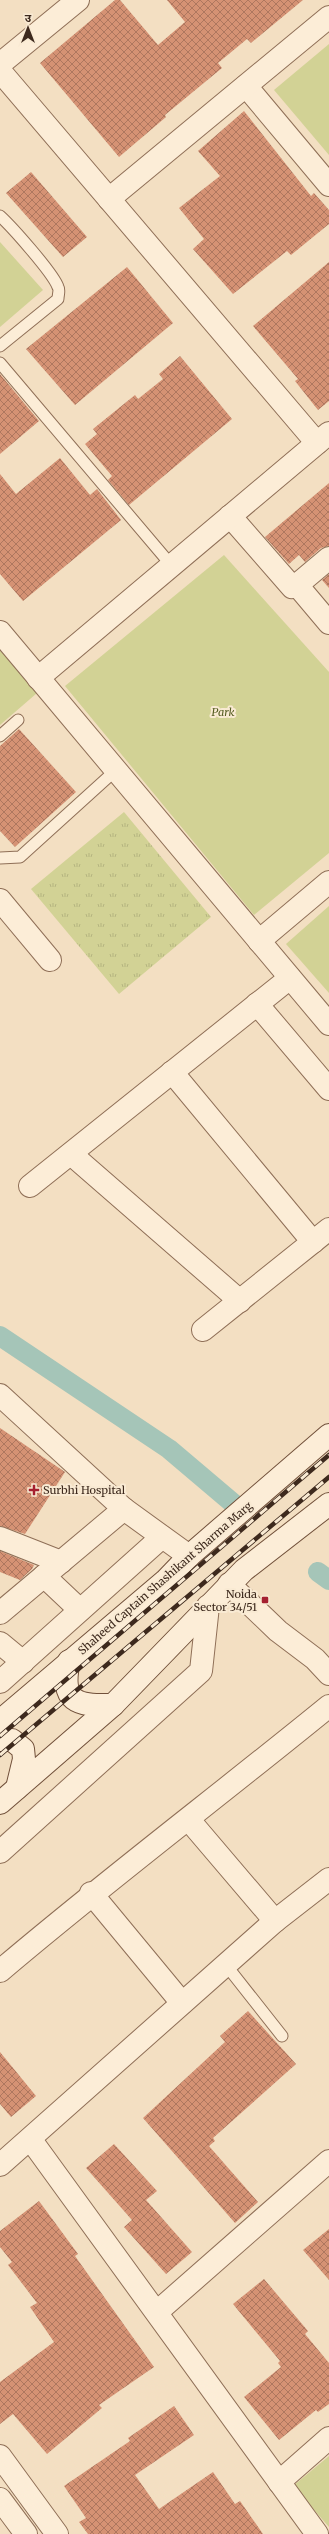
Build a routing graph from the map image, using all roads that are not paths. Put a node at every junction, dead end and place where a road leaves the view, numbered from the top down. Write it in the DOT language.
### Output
graph roads {
  1 [pos="78,0"];
  2 [pos="329,17"];
  3 [pos="0,64"];
  4 [pos="0,71"];
  5 [pos="246,86"];
  6 [pos="329,185"];
  7 [pos="110,199"];
  8 [pos="0,216"];
  9 [pos="0,346"];
  10 [pos="0,363"];
  11 [pos="323,438"];
  12 [pos="230,516"];
  13 [pos="329,558"];
  14 [pos="172,566"];
  15 [pos="295,586"];
  16 [pos="329,623"];
  17 [pos="0,632"];
  18 [pos="38,678"];
  19 [pos="18,720"];
  20 [pos="0,736"];
  21 [pos="116,770"];
  22 [pos="0,858"];
  23 [pos="329,882"];
  24 [pos="0,900"];
  25 [pos="259,941"];
  26 [pos="50,960"];
  27 [pos="290,978"];
  28 [pos="257,1004"];
  29 [pos="329,1024"];
  30 [pos="172,1072"];
  31 [pos="329,1089"];
  32 [pos="71,1154"];
  33 [pos="30,1186"];
  34 [pos="321,1235"];
  35 [pos="240,1301"];
  36 [pos="203,1330"];
  37 [pos="0,1395"];
  38 [pos="329,1435"];
  39 [pos="124,1509"];
  40 [pos="318,1514"];
  41 [pos="162,1537"];
  42 [pos="0,1538"];
  43 [pos="189,1556"];
  44 [pos="61,1562"];
  45 [pos="44,1576"];
  46 [pos="237,1577"];
  47 [pos="208,1606"];
  48 [pos="80,1610"];
  49 [pos="0,1613"];
  50 [pos="0,1643"];
  51 [pos="69,1661"];
  52 [pos="23,1662"];
  53 [pos="329,1674"];
  54 [pos="0,1682"];
  55 [pos="113,1705"];
  56 [pos="329,1706"];
  57 [pos="0,1721"];
  58 [pos="0,1740"];
  59 [pos="17,1788"];
  60 [pos="0,1803"];
  61 [pos="189,1820"];
  62 [pos="0,1852"];
  63 [pos="329,1879"];
  64 [pos="91,1893"];
  65 [pos="275,1922"];
  66 [pos="226,1965"];
  67 [pos="0,1971"];
  68 [pos="182,2003"];
  69 [pos="282,2036"];
  70 [pos="31,2140"];
  71 [pos="329,2161"];
  72 [pos="1,2162"];
  73 [pos="157,2312"];
  74 [pos="329,2438"];
  75 [pos="0,2456"];
  76 [pos="279,2482"];
  77 [pos="0,2499"];
  78 [pos="26,2534"];
  79 [pos="57,2534"];
  80 [pos="316,2534"];
  1 -- 3 [label="street"];
  2 -- 5 [label="street"];
  4 -- 7 [label="street"];
  5 -- 6 [label="street"];
  5 -- 7 [label="street"];
  7 -- 11 [label="street"];
  8 -- 9 [label="lane"];
  10 -- 14 [label="lane"];
  11 -- 12 [label="street"];
  12 -- 14 [label="street"];
  12 -- 15 [label="street"];
  13 -- 15 [label="street"];
  14 -- 18 [label="street"];
  15 -- 16 [label="street"];
  17 -- 18 [label="street"];
  18 -- 21 [label="street"];
  19 -- 20 [label="lane"];
  21 -- 22 [label="lane"];
  21 -- 25 [label="street"];
  23 -- 25 [label="street"];
  24 -- 26 [label="street"];
  25 -- 27 [label="street"];
  27 -- 28 [label="street"];
  27 -- 29 [label="street"];
  28 -- 30 [label="street"];
  28 -- 31 [label="street"];
  30 -- 32 [label="street"];
  30 -- 34 [label="street"];
  32 -- 33 [label="street"];
  32 -- 35 [label="street"];
  34 -- 35 [label="street"];
  35 -- 36 [label="street"];
  37 -- 39 [label="street"];
  38 -- 43 [label="street, Shaheed Captain Shashikant Sharma Marg"];
  39 -- 41 [label="street"];
  39 -- 44 [label="street"];
  40 -- 46 [label="street"];
  41 -- 43 [label="street"];
  41 -- 48 [label="street"];
  42 -- 44 [label="street"];
  43 -- 51 [label="street, Shaheed Captain Shashikant Sharma Marg"];
  44 -- 45 [label="street"];
  45 -- 48 [label="street"];
  45 -- 49 [label="street"];
  46 -- 47 [label="street"];
  46 -- 53 [label="street"];
  47 -- 55 [label="street"];
  47 -- 62 [label="street"];
  48 -- 52 [label="street"];
  50 -- 52 [label="street"];
  51 -- 55 [label="street"];
  51 -- 57 [label="street, Shaheed Captain Shashikant Sharma Marg"];
  52 -- 54 [label="street"];
  55 -- 59 [label="street"];
  56 -- 61 [label="street"];
  58 -- 59 [label="street"];
  59 -- 60 [label="street"];
  61 -- 64 [label="street"];
  61 -- 65 [label="street"];
  63 -- 65 [label="street"];
  64 -- 67 [label="street"];
  64 -- 68 [label="street"];
  65 -- 66 [label="street"];
  66 -- 68 [label="street"];
  66 -- 69 [label="lane"];
  68 -- 70 [label="street"];
  70 -- 72 [label="street"];
  70 -- 73 [label="street"];
  71 -- 73 [label="street"];
  73 -- 76 [label="street"];
  74 -- 76 [label="street"];
  75 -- 79 [label="street"];
  76 -- 80 [label="street"];
  77 -- 78 [label="street"];
}
